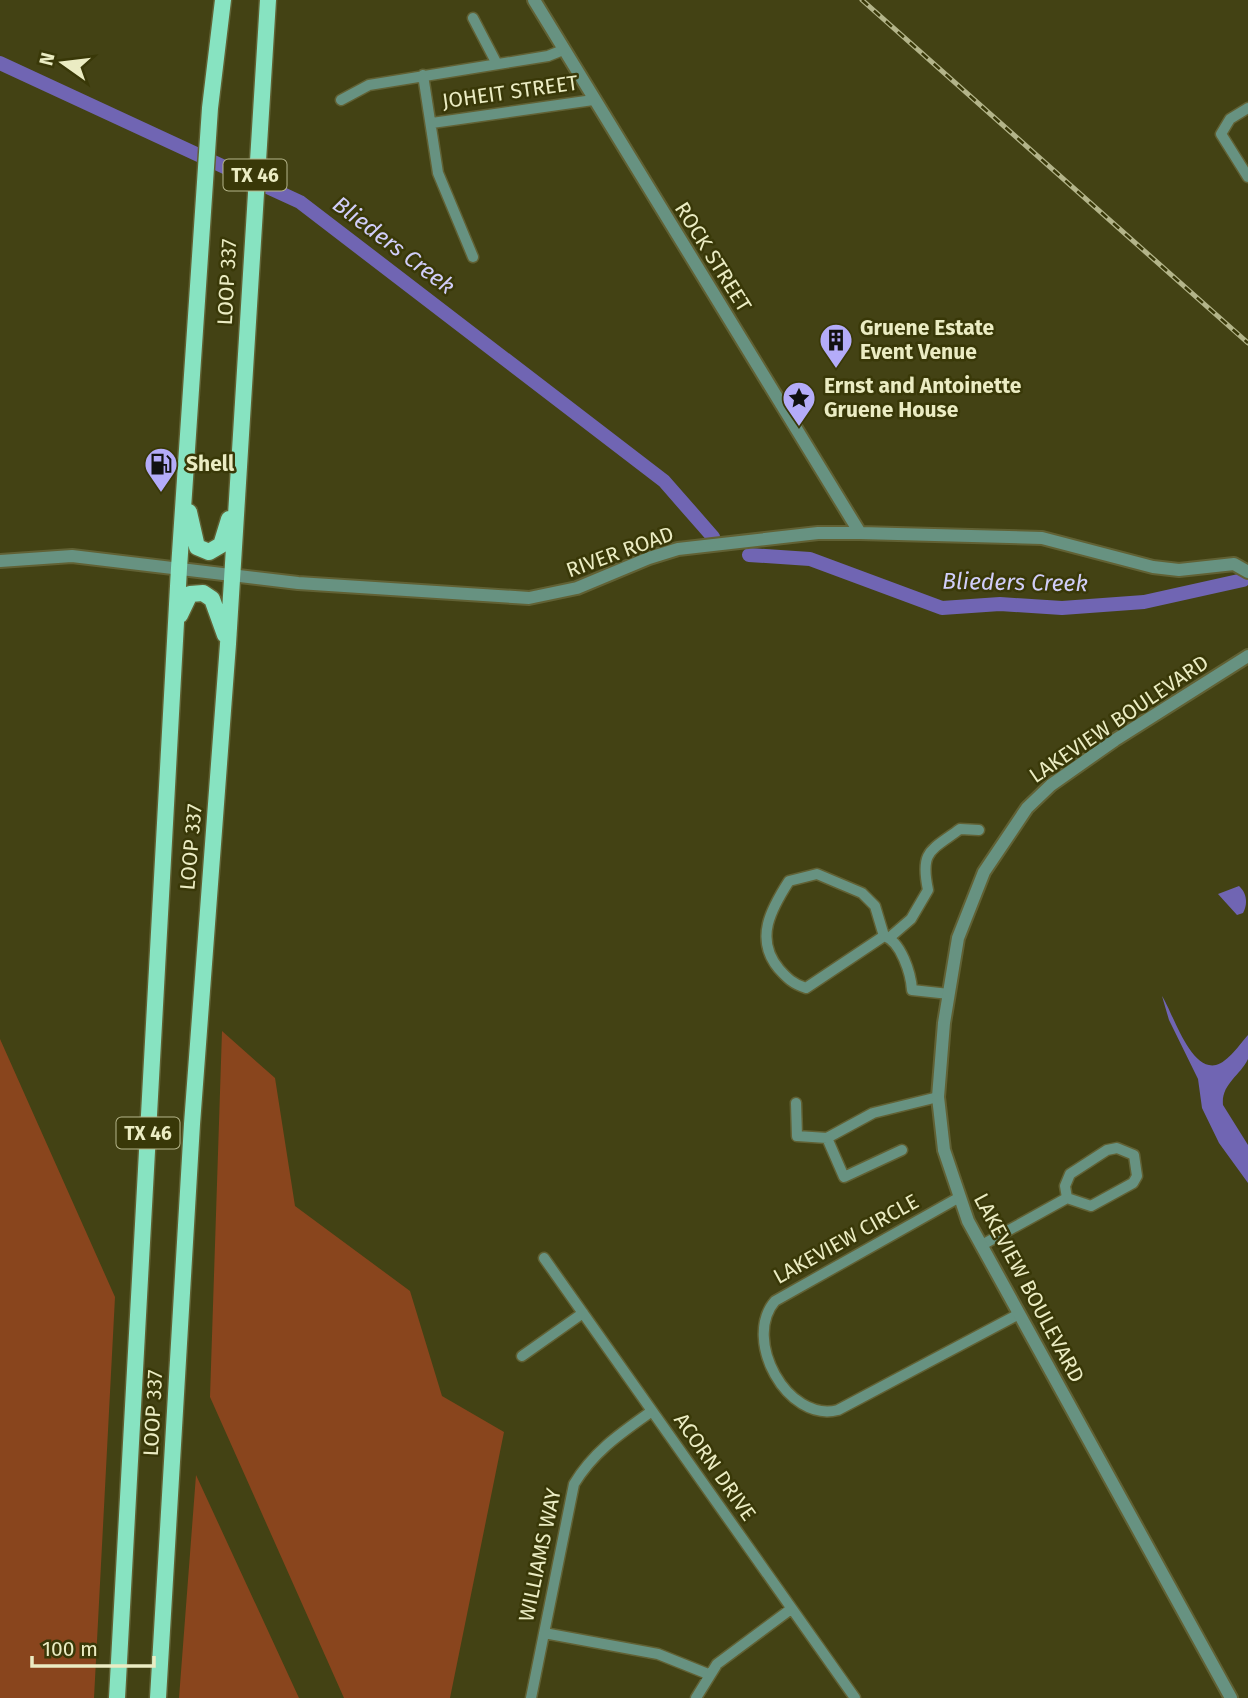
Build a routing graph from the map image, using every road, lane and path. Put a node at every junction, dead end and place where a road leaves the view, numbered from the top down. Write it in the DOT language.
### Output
graph roads {
  1 [pos="214,0"];
  2 [pos="223,0"];
  3 [pos="268,0"];
  4 [pos="534,0"];
  5 [pos="473,18"];
  6 [pos="563,50"];
  7 [pos="497,64"];
  8 [pos="423,75"];
  9 [pos="341,100"];
  10 [pos="593,100"];
  11 [pos="210,108"];
  12 [pos="1248,108"];
  13 [pos="432,123"];
  14 [pos="1248,177"];
  15 [pos="473,257"];
  16 [pos="239,476"];
  17 [pos="185,483"];
  18 [pos="860,533"];
  19 [pos="0,561"];
  20 [pos="179,568"];
  21 [pos="1248,572"];
  22 [pos="232,575"];
  23 [pos="176,627"];
  24 [pos="228,643"];
  25 [pos="1248,656"];
  26 [pos="979,830"];
  27 [pos="886,937"];
  28 [pos="949,994"];
  29 [pos="938,1097"];
  30 [pos="796,1103"];
  31 [pos="827,1138"];
  32 [pos="902,1150"];
  33 [pos="958,1198"];
  34 [pos="1067,1198"];
  35 [pos="982,1245"];
  36 [pos="544,1258"];
  37 [pos="583,1313"];
  38 [pos="1019,1314"];
  39 [pos="523,1356"];
  40 [pos="652,1411"];
  41 [pos="791,1609"];
  42 [pos="544,1633"];
  43 [pos="708,1674"];
  44 [pos="117,1698"];
  45 [pos="158,1698"];
  46 [pos="531,1698"];
  47 [pos="696,1698"];
  48 [pos="855,1698"];
  49 [pos="1231,1698"];
  1 -- 11 [label="main road"];
  2 -- 11 [label="main road, LOOP 337 / TX 46"];
  3 -- 16 [label="main road, LOOP 337 / TX 46"];
  4 -- 6 [label="street, ROCK STREET"];
  5 -- 7 [label="street"];
  6 -- 7 [label="street"];
  6 -- 10 [label="street, ROCK STREET"];
  7 -- 8 [label="street"];
  8 -- 9 [label="street"];
  8 -- 13 [label="street"];
  10 -- 13 [label="street, JOHEIT STREET"];
  10 -- 18 [label="street, ROCK STREET"];
  11 -- 17 [label="main road, LOOP 337 / TX 46"];
  12 -- 14 [label="street"];
  13 -- 15 [label="street"];
  16 -- 17 [label="main road"];
  16 -- 22 [label="main road, LOOP 337 / TX 46"];
  17 -- 20 [label="main road, LOOP 337 / TX 46"];
  18 -- 21 [label="street, RIVER ROAD"];
  18 -- 22 [label="street, RIVER ROAD"];
  19 -- 20 [label="street, RIVER ROAD"];
  20 -- 22 [label="street, RIVER ROAD"];
  20 -- 23 [label="main road, LOOP 337 / TX 46"];
  22 -- 24 [label="main road, LOOP 337 / TX 46"];
  23 -- 24 [label="main road"];
  23 -- 44 [label="main road, LOOP 337 / TX 46"];
  24 -- 45 [label="main road, LOOP 337 / TX 46"];
  25 -- 28 [label="street, LAKEVIEW BOULEVARD"];
  26 -- 27 [label="street"];
  27 -- 27 [label="street"];
  27 -- 28 [label="street"];
  28 -- 29 [label="street, LAKEVIEW BOULEVARD"];
  29 -- 31 [label="street"];
  29 -- 33 [label="street, LAKEVIEW BOULEVARD"];
  30 -- 31 [label="street"];
  31 -- 32 [label="street"];
  33 -- 35 [label="street, LAKEVIEW BOULEVARD"];
  33 -- 38 [label="street, LAKEVIEW CIRCLE"];
  34 -- 34 [label="street"];
  34 -- 35 [label="street"];
  35 -- 38 [label="street, LAKEVIEW BOULEVARD"];
  36 -- 37 [label="street, ACORN DRIVE"];
  37 -- 39 [label="street"];
  37 -- 40 [label="street, ACORN DRIVE"];
  38 -- 49 [label="street, LAKEVIEW BOULEVARD"];
  40 -- 41 [label="street, ACORN DRIVE"];
  40 -- 42 [label="street, WILLIAMS WAY"];
  41 -- 43 [label="street"];
  41 -- 48 [label="street, ACORN DRIVE"];
  42 -- 43 [label="street"];
  42 -- 46 [label="street, WILLIAMS WAY"];
  43 -- 47 [label="street"];
}
